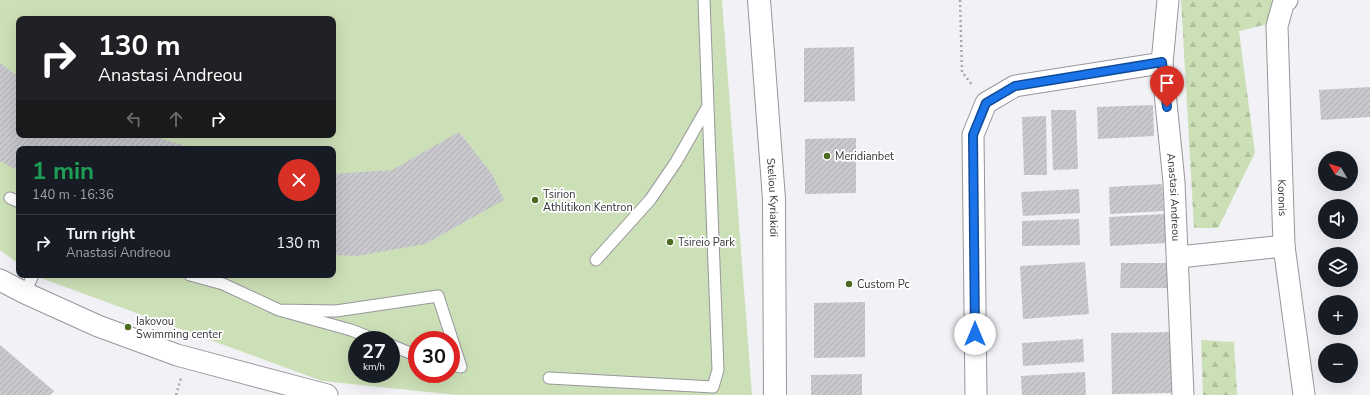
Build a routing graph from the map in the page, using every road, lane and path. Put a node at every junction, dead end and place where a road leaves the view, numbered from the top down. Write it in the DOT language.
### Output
graph roads {
  1 [pos="704,0"];
  2 [pos="759,0"];
  3 [pos="960,0"];
  4 [pos="1168,0"];
  5 [pos="1285,0"];
  6 [pos="1162,62"];
  7 [pos="986,103"];
  8 [pos="708,105"];
  9 [pos="1284,246"];
  10 [pos="1178,257"];
  11 [pos="596,260"];
  12 [pos="201,278"];
  13 [pos="0,280"];
  14 [pos="29,284"];
  15 [pos="279,310"];
  16 [pos="354,331"];
  17 [pos="449,331"];
  18 [pos="549,378"];
  19 [pos="265,387"];
  20 [pos="713,391"];
  21 [pos="327,395"];
  22 [pos="775,395"];
  23 [pos="976,395"];
  24 [pos="1183,395"];
  25 [pos="1304,395"];
  1 -- 8 [label="lane"];
  2 -- 22 [label="street, Steliou Kyriakidi"];
  3 -- 7 [label="path"];
  4 -- 6 [label="street, Anastasi Andreou"];
  5 -- 9 [label="street, Koronis"];
  6 -- 7 [label="street"];
  6 -- 10 [label="street, Anastasi Andreou"];
  7 -- 23 [label="street"];
  8 -- 11 [label="lane"];
  8 -- 20 [label="lane"];
  9 -- 10 [label="street"];
  9 -- 25 [label="street, Koronis"];
  10 -- 24 [label="street, Anastasi Andreou"];
  12 -- 15 [label="lane"];
  13 -- 14 [label="street"];
  14 -- 19 [label="street"];
  15 -- 16 [label="lane"];
  15 -- 17 [label="lane"];
  18 -- 20 [label="lane"];
  19 -- 21 [label="street"];
}
